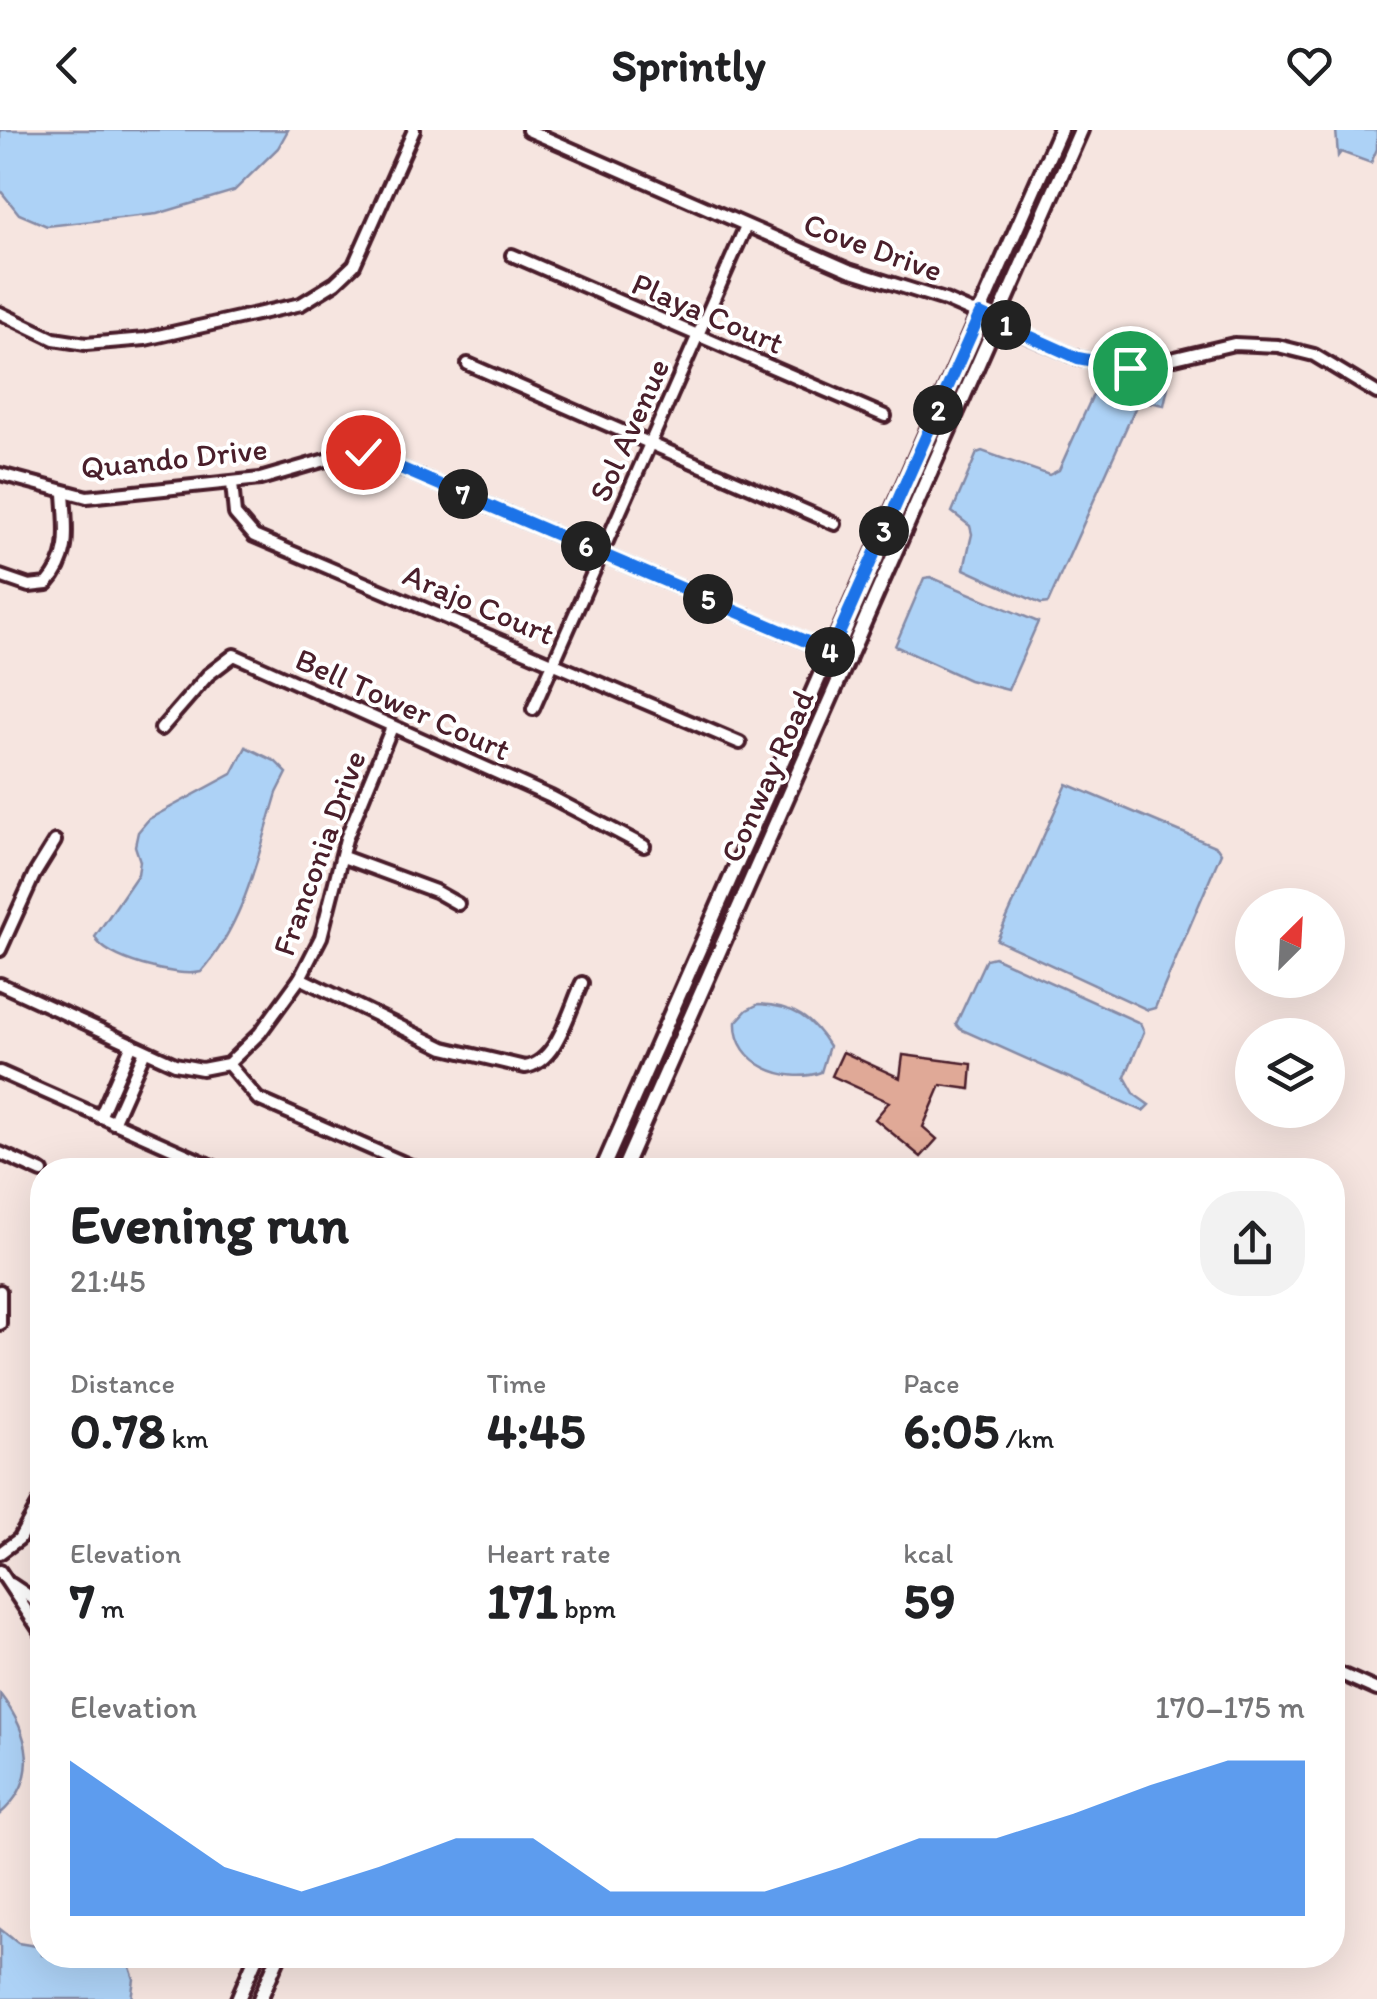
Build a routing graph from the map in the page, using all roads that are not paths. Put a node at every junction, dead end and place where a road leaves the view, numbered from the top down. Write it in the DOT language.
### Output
graph roads {
  1 [pos="414,130"];
  2 [pos="528,130"];
  3 [pos="1060,130"];
  4 [pos="1081,130"];
  5 [pos="746,226"];
  6 [pos="512,255"];
  7 [pos="0,313"];
  8 [pos="980,314"];
  9 [pos="998,322"];
  10 [pos="698,336"];
  11 [pos="468,364"];
  12 [pos="1377,393"];
  13 [pos="884,416"];
  14 [pos="650,443"];
  15 [pos="0,474"];
  16 [pos="232,482"];
  17 [pos="64,493"];
  18 [pos="835,524"];
  19 [pos="602,553"];
  20 [pos="0,576"];
  21 [pos="831,652"];
  22 [pos="849,660"];
  23 [pos="554,663"];
  24 [pos="533,709"];
  25 [pos="392,727"];
  26 [pos="161,729"];
  27 [pos="740,743"];
  28 [pos="55,841"];
  29 [pos="644,846"];
  30 [pos="342,857"];
  31 [pos="458,904"];
  32 [pos="718,906"];
  33 [pos="722,946"];
  34 [pos="0,950"];
  35 [pos="300,978"];
  36 [pos="582,983"];
  37 [pos="0,984"];
  38 [pos="132,1044"];
  39 [pos="145,1051"];
  40 [pos="228,1064"];
  41 [pos="0,1072"];
  42 [pos="118,1075"];
  43 [pos="132,1081"];
  44 [pos="100,1117"];
  45 [pos="114,1123"];
  46 [pos="0,1153"];
  47 [pos="194,1158"];
  48 [pos="393,1158"];
  49 [pos="607,1158"];
  50 [pos="628,1158"];
  51 [pos="30,1167"];
  52 [pos="0,1292"];
  53 [pos="0,1324"];
  54 [pos="30,1520"];
  55 [pos="0,1553"];
  56 [pos="3,1576"];
  57 [pos="30,1600"];
  58 [pos="28,1618"];
  59 [pos="30,1620"];
  60 [pos="1345,1676"];
  61 [pos="1377,1690"];
  62 [pos="251,1968"];
  63 [pos="273,1968"];
  64 [pos="238,1999"];
  65 [pos="260,1999"];
  1 -- 7 [label="street"];
  2 -- 5 [label="street, Cove Drive"];
  3 -- 8 [label="main road, Conway Road"];
  4 -- 9 [label="main road, Conway Road"];
  5 -- 8 [label="street, Cove Drive"];
  5 -- 10 [label="street, Sol Avenue"];
  6 -- 10 [label="street, Playa Court"];
  8 -- 9 [label="street, Cove Drive"];
  8 -- 21 [label="main road, Conway Road"];
  9 -- 12 [label="street, Cove Drive"];
  9 -- 22 [label="main road, Conway Road"];
  10 -- 13 [label="street, Playa Court"];
  10 -- 14 [label="street, Sol Avenue"];
  11 -- 14 [label="street"];
  14 -- 18 [label="street"];
  14 -- 19 [label="street, Sol Avenue"];
  15 -- 17 [label="street, Quando Drive"];
  16 -- 17 [label="street, Quando Drive"];
  16 -- 19 [label="street, Quando Drive"];
  16 -- 23 [label="street, Arajo Court"];
  17 -- 20 [label="street"];
  19 -- 21 [label="street, Quando Drive"];
  19 -- 23 [label="street, Sol Avenue"];
  21 -- 22 [label="street, Quando Drive"];
  21 -- 32 [label="main road, Conway Road"];
  22 -- 33 [label="main road, Conway Road"];
  23 -- 24 [label="street, Sol Avenue"];
  23 -- 27 [label="street, Arajo Court"];
  25 -- 26 [label="street, Bell Tower Court"];
  25 -- 29 [label="street, Bell Tower Court"];
  25 -- 30 [label="street, Franconia Drive"];
  28 -- 34 [label="street"];
  30 -- 31 [label="street"];
  30 -- 35 [label="street, Franconia Drive"];
  32 -- 33 [label="main road"];
  32 -- 49 [label="main road, Conway Road"];
  33 -- 50 [label="main road, Conway Road"];
  35 -- 36 [label="street"];
  35 -- 40 [label="street, Franconia Drive"];
  37 -- 38 [label="street"];
  38 -- 39 [label="street"];
  38 -- 42 [label="street"];
  39 -- 40 [label="street"];
  39 -- 43 [label="street"];
  40 -- 48 [label="street"];
  41 -- 44 [label="street"];
  42 -- 43 [label="street"];
  42 -- 44 [label="street"];
  43 -- 45 [label="street"];
  44 -- 45 [label="street"];
  45 -- 47 [label="street"];
  46 -- 51 [label="street"];
  52 -- 53 [label="street"];
  54 -- 55 [label="street"];
  56 -- 57 [label="street"];
  56 -- 58 [label="street"];
  58 -- 59 [label="street"];
  60 -- 61 [label="street"];
  62 -- 64 [label="main road"];
  63 -- 65 [label="main road"];
}
